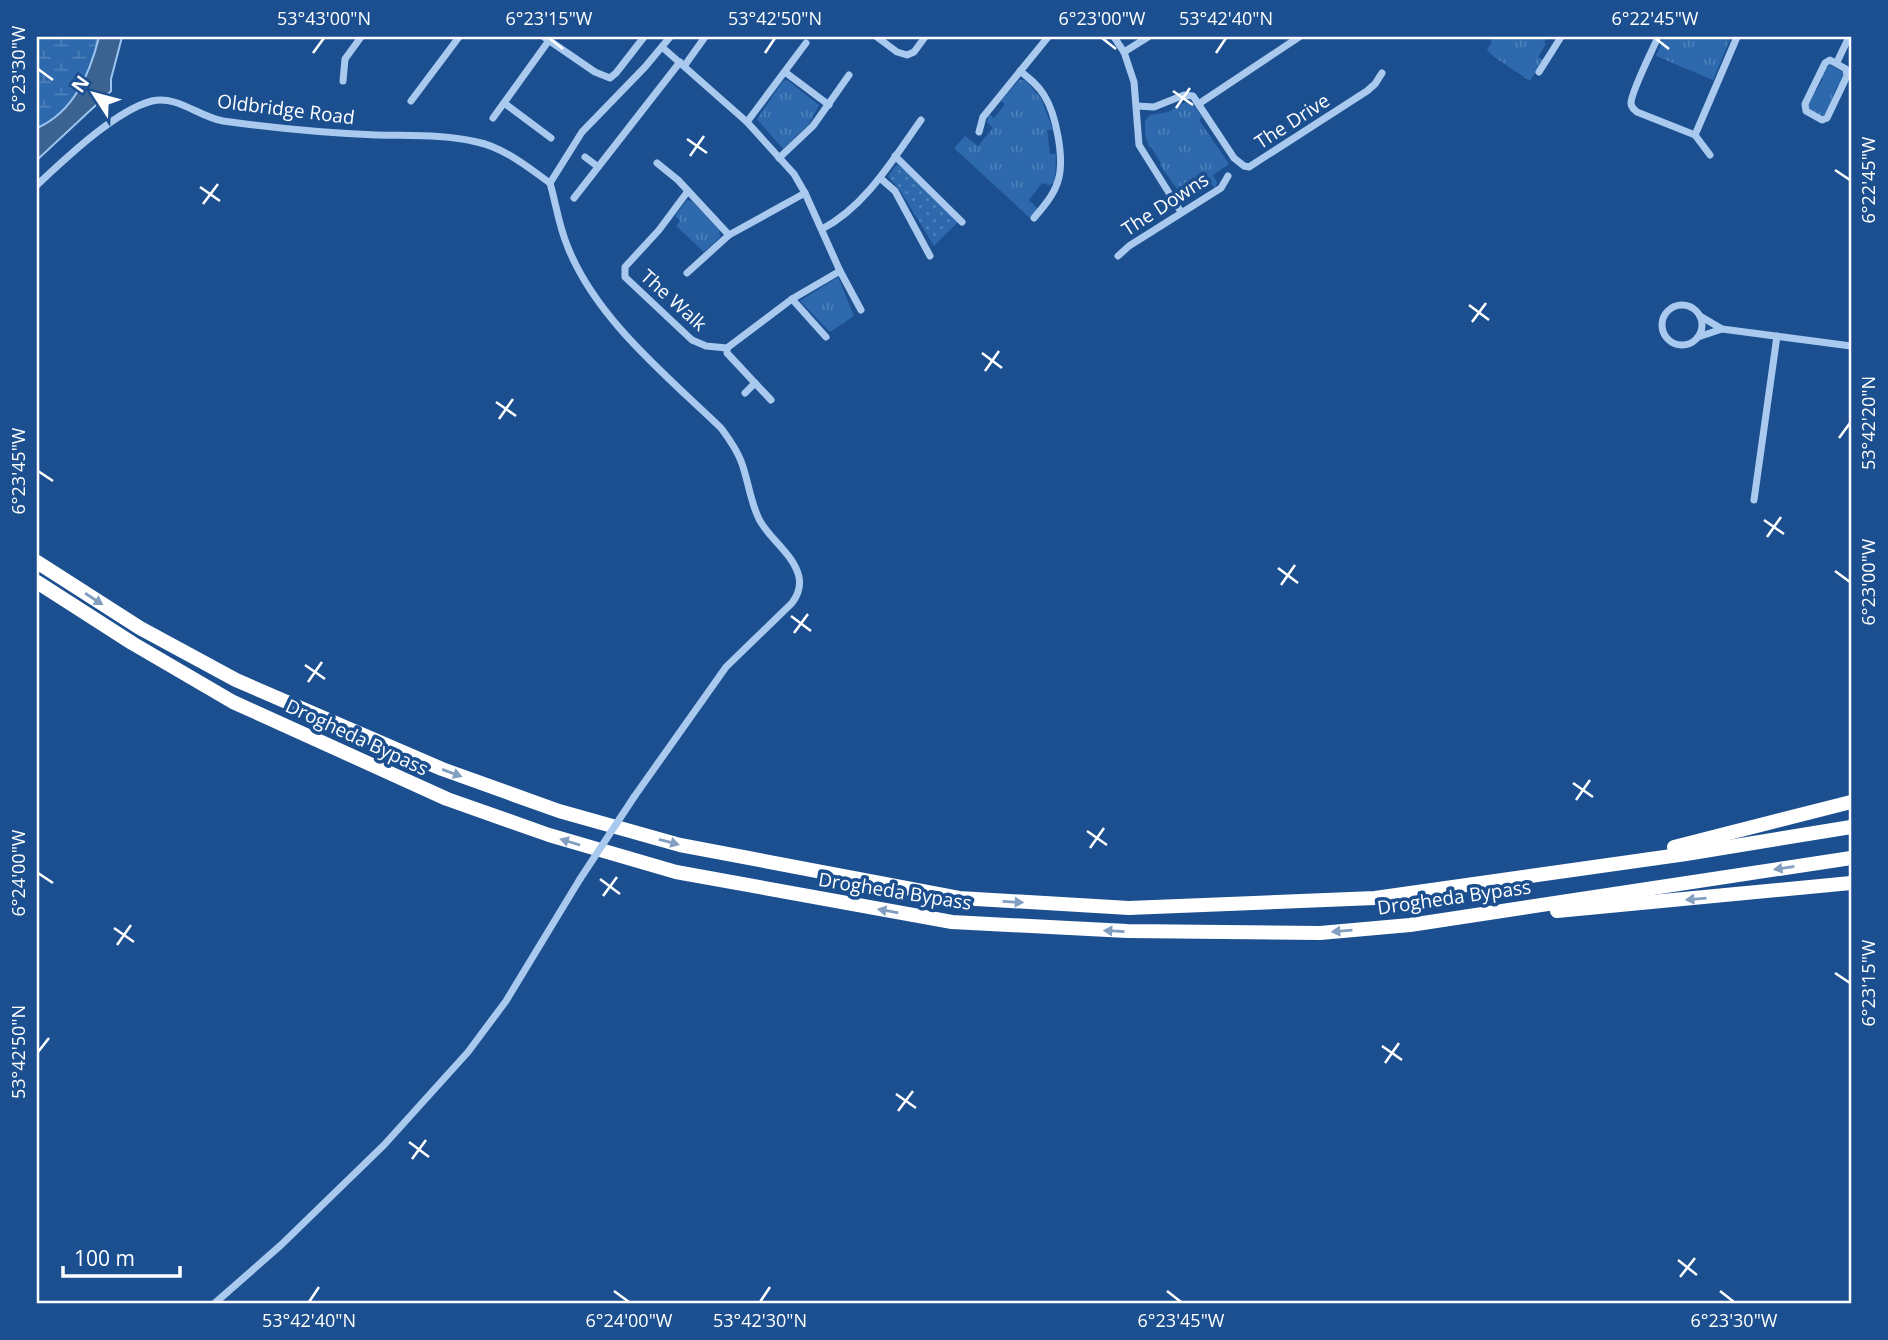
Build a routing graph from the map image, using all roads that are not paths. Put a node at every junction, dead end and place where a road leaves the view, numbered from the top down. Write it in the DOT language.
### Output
graph roads {
  1 [pos="361,37"];
  2 [pos="459,37"];
  3 [pos="644,37"];
  4 [pos="670,37"];
  5 [pos="705,37"];
  6 [pos="877,37"];
  7 [pos="925,37"];
  8 [pos="1048,37"];
  9 [pos="1114,37"];
  10 [pos="1148,37"];
  11 [pos="1299,37"];
  12 [pos="1561,37"];
  13 [pos="1658,37"];
  14 [pos="1737,37"];
  15 [pos="1849,37"];
  16 [pos="548,38"];
  17 [pos="806,43"];
  18 [pos="662,47"];
  19 [pos="1124,52"];
  20 [pos="1837,62"];
  21 [pos="682,63"];
  22 [pos="1020,71"];
  23 [pos="785,72"];
  24 [pos="1539,72"];
  25 [pos="1382,73"];
  26 [pos="849,75"];
  27 [pos="343,81"];
  28 [pos="411,101"];
  29 [pos="504,103"];
  30 [pos="1200,103"];
  31 [pos="829,105"];
  32 [pos="1137,106"];
  33 [pos="493,118"];
  34 [pos="921,120"];
  35 [pos="747,122"];
  36 [pos="979,132"];
  37 [pos="1695,135"];
  38 [pos="551,138"];
  39 [pos="1710,155"];
  40 [pos="895,156"];
  41 [pos="585,157"];
  42 [pos="779,158"];
  43 [pos="657,163"];
  44 [pos="597,166"];
  45 [pos="1228,176"];
  46 [pos="880,178"];
  47 [pos="550,183"];
  48 [pos="37,185"];
  49 [pos="688,191"];
  50 [pos="805,192"];
  51 [pos="574,198"];
  52 [pos="1181,212"];
  53 [pos="1034,218"];
  54 [pos="962,222"];
  55 [pos="822,229"];
  56 [pos="729,236"];
  57 [pos="1118,256"];
  58 [pos="930,257"];
  59 [pos="840,271"];
  60 [pos="687,273"];
  61 [pos="792,299"];
  62 [pos="861,310"];
  63 [pos="1700,316"];
  64 [pos="1722,330"];
  65 [pos="826,337"];
  66 [pos="1698,337"];
  67 [pos="1777,337"];
  68 [pos="1851,346"];
  69 [pos="727,348"];
  70 [pos="755,383"];
  71 [pos="745,393"];
  72 [pos="771,400"];
  73 [pos="1754,499"];
  74 [pos="37,562"];
  75 [pos="37,582"];
  76 [pos="1851,802"];
  77 [pos="1851,827"];
  78 [pos="1851,858"];
  79 [pos="1597,865"];
  80 [pos="1851,883"];
  81 [pos="1410,925"];
  82 [pos="215,1303"];
  1 -- 27 [label="street"];
  2 -- 28 [label="street"];
  3 -- 16 [label="street"];
  4 -- 18 [label="street"];
  5 -- 21 [label="street"];
  6 -- 7 [label="street"];
  8 -- 22 [label="street"];
  9 -- 19 [label="street"];
  10 -- 19 [label="street"];
  11 -- 30 [label="street"];
  12 -- 24 [label="street"];
  13 -- 37 [label="street"];
  14 -- 37 [label="street"];
  15 -- 20 [label="street"];
  16 -- 29 [label="street"];
  17 -- 23 [label="street"];
  18 -- 21 [label="street"];
  18 -- 47 [label="street"];
  19 -- 32 [label="street"];
  20 -- 20 [label="street"];
  21 -- 35 [label="street"];
  21 -- 44 [label="street"];
  22 -- 36 [label="street"];
  22 -- 53 [label="street"];
  23 -- 31 [label="street"];
  23 -- 35 [label="street"];
  25 -- 30 [label="street, The Drive"];
  26 -- 31 [label="street"];
  29 -- 33 [label="street"];
  29 -- 38 [label="street"];
  30 -- 32 [label="street"];
  31 -- 42 [label="street"];
  32 -- 52 [label="street"];
  34 -- 40 [label="street"];
  35 -- 42 [label="street"];
  37 -- 39 [label="street"];
  40 -- 46 [label="street"];
  40 -- 54 [label="street"];
  41 -- 44 [label="street"];
  42 -- 50 [label="street"];
  43 -- 49 [label="street"];
  44 -- 51 [label="street"];
  45 -- 52 [label="street, The Downs"];
  46 -- 55 [label="street"];
  46 -- 58 [label="street"];
  47 -- 48 [label="street, Oldbridge Road"];
  47 -- 82 [label="street, bridge"];
  49 -- 56 [label="street"];
  49 -- 69 [label="street, The Walk"];
  50 -- 55 [label="street"];
  50 -- 56 [label="street"];
  52 -- 57 [label="street, The Downs"];
  55 -- 59 [label="street"];
  56 -- 60 [label="street"];
  59 -- 61 [label="street"];
  59 -- 62 [label="street"];
  61 -- 65 [label="street"];
  61 -- 69 [label="street"];
  63 -- 64 [label="street"];
  63 -- 66 [label="street"];
  63 -- 66 [label="street"];
  64 -- 66 [label="street"];
  64 -- 67 [label="street"];
  67 -- 68 [label="street"];
  67 -- 73 [label="street"];
  69 -- 70 [label="street"];
  70 -- 71 [label="street"];
  70 -- 72 [label="street"];
  74 -- 79 [label="highway, Drogheda Bypass, one-way"];
  81 -- 75 [label="highway, Drogheda Bypass, one-way"];
  76 -- 79 [label="highway"];
  77 -- 79 [label="highway, Drogheda Bypass"];
  78 -- 81 [label="highway, Drogheda Bypass, one-way"];
  80 -- 81 [label="highway, one-way"];
}
